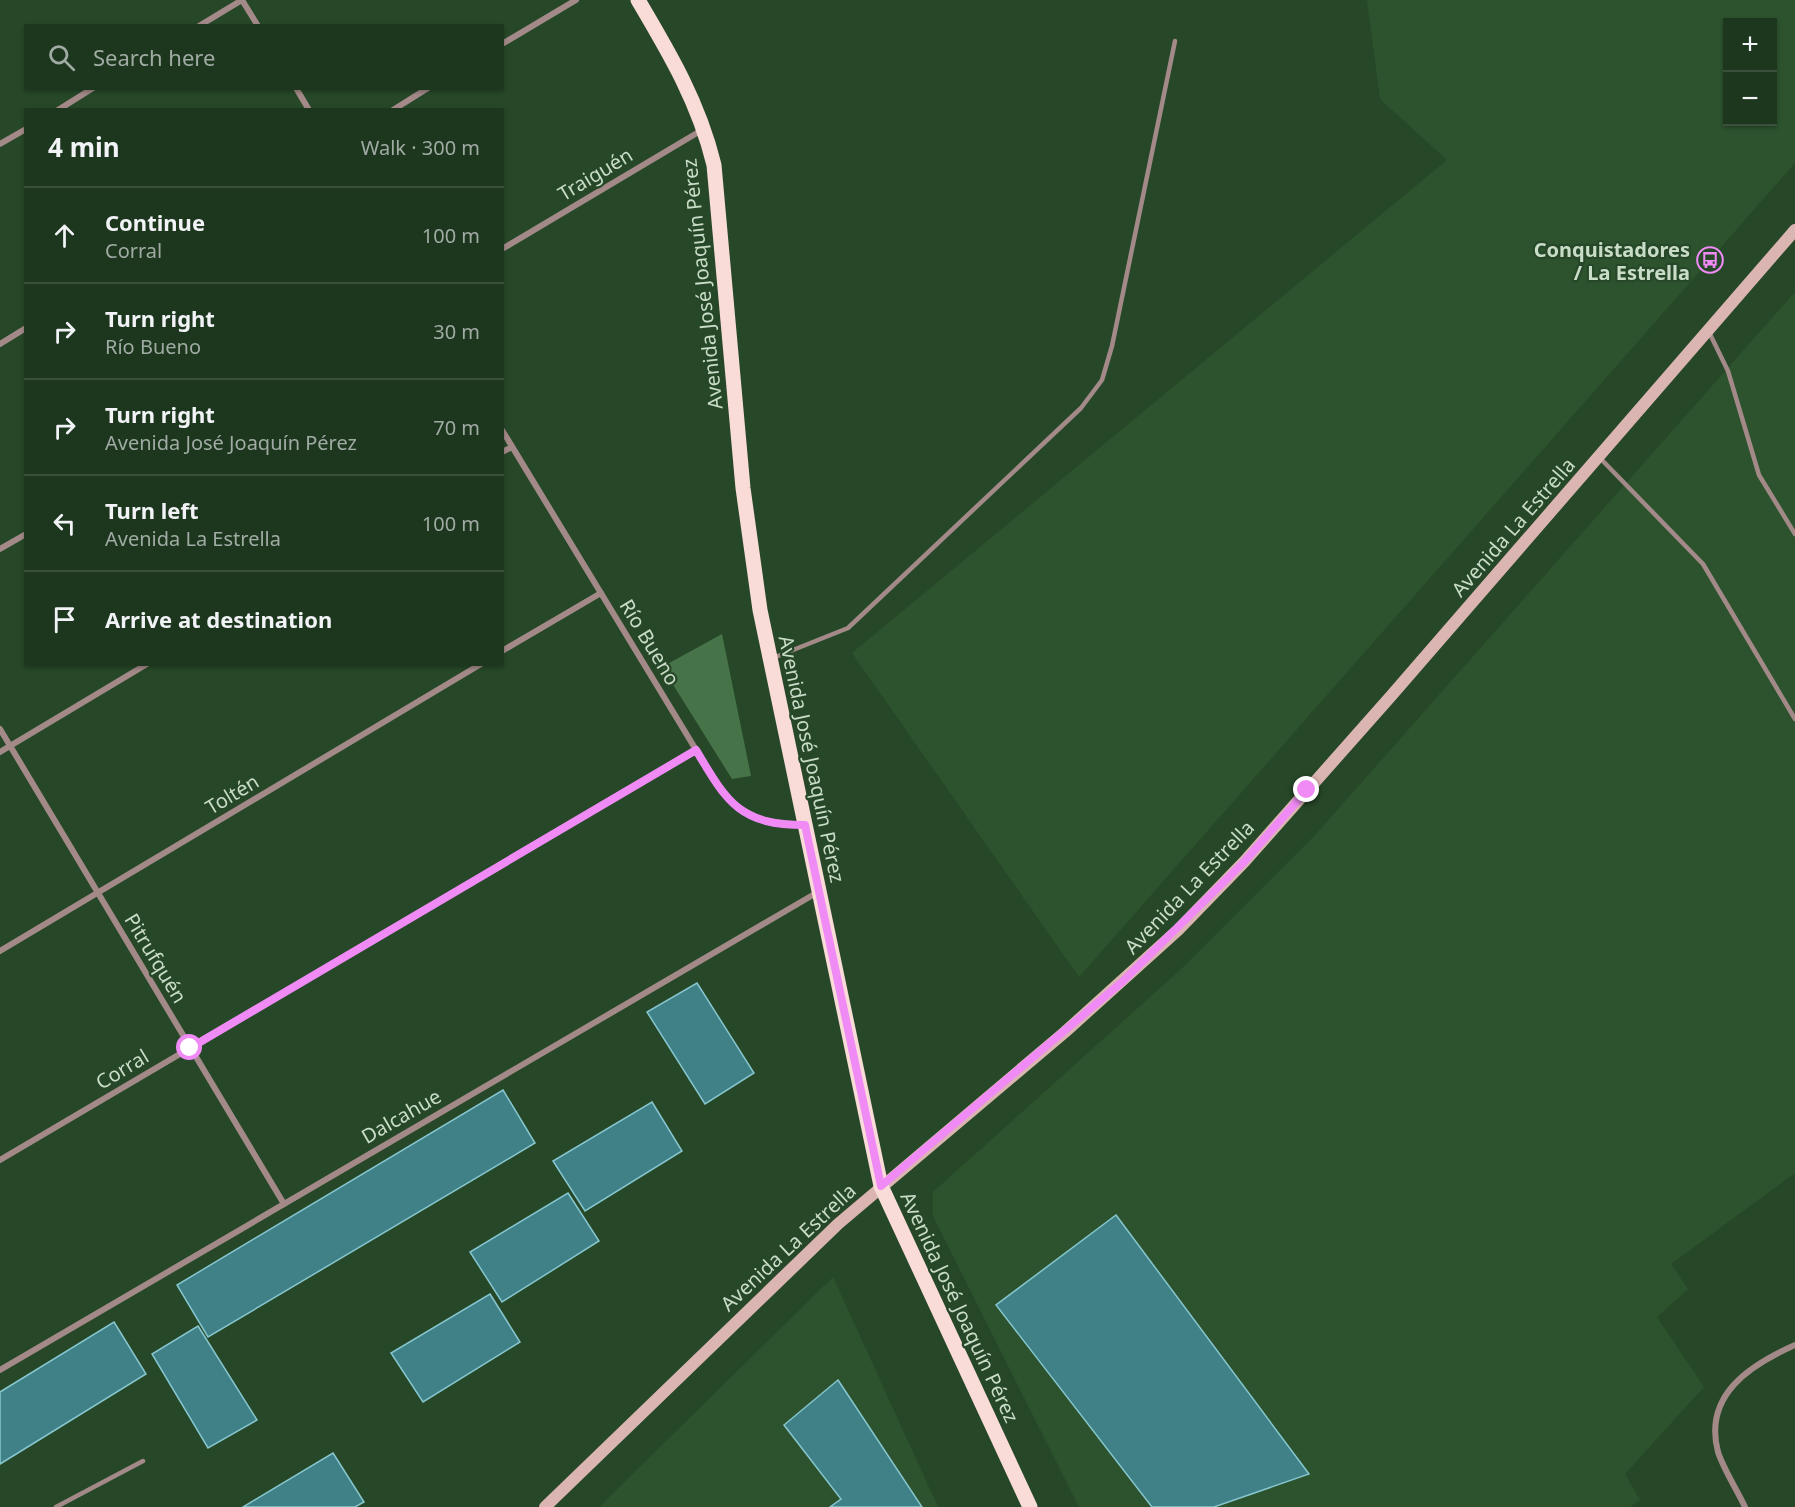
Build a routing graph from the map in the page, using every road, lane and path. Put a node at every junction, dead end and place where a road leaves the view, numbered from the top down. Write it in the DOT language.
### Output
graph roads {
  1 [pos="242,0"];
  2 [pos="576,0"];
  3 [pos="638,0"];
  4 [pos="202,24"];
  5 [pos="257,24"];
  6 [pos="1175,41"];
  7 [pos="504,43"];
  8 [pos="90,90"];
  9 [pos="297,90"];
  10 [pos="425,90"];
  11 [pos="60,108"];
  12 [pos="308,108"];
  13 [pos="396,108"];
  14 [pos="705,128"];
  15 [pos="24,130"];
  16 [pos="0,144"];
  17 [pos="1795,230"];
  18 [pos="504,248"];
  19 [pos="24,329"];
  20 [pos="1709,332"];
  21 [pos="0,344"];
  22 [pos="504,433"];
  23 [pos="512,447"];
  24 [pos="504,451"];
  25 [pos="1599,457"];
  26 [pos="1795,534"];
  27 [pos="24,535"];
  28 [pos="0,549"];
  29 [pos="601,593"];
  30 [pos="504,650"];
  31 [pos="770,659"];
  32 [pos="144,666"];
  33 [pos="478,666"];
  34 [pos="1795,719"];
  35 [pos="0,729"];
  36 [pos="10,746"];
  37 [pos="696,750"];
  38 [pos="0,752"];
  39 [pos="805,825"];
  40 [pos="818,891"];
  41 [pos="98,893"];
  42 [pos="0,951"];
  43 [pos="190,1048"];
  44 [pos="0,1160"];
  45 [pos="881,1186"];
  46 [pos="284,1204"];
  47 [pos="1795,1345"];
  48 [pos="0,1370"];
  49 [pos="143,1461"];
  50 [pos="56,1507"];
  51 [pos="545,1507"];
  52 [pos="1030,1507"];
  53 [pos="1745,1507"];
  1 -- 4 [label="street"];
  1 -- 5 [label="street"];
  2 -- 7 [label="street"];
  3 -- 14 [label="main road, Avenida José Joaquín Pérez"];
  6 -- 31 [label="lane"];
  8 -- 11 [label="street"];
  9 -- 12 [label="street"];
  10 -- 13 [label="street"];
  14 -- 18 [label="street, Traiguén"];
  14 -- 31 [label="main road, Avenida José Joaquín Pérez"];
  15 -- 16 [label="street"];
  17 -- 20 [label="main road, Avenida La Estrella"];
  19 -- 21 [label="street"];
  20 -- 25 [label="main road, Avenida La Estrella"];
  20 -- 26 [label="lane"];
  22 -- 23 [label="street, Río Bueno"];
  23 -- 24 [label="street"];
  23 -- 29 [label="street, Río Bueno"];
  25 -- 34 [label="lane"];
  25 -- 45 [label="main road, Avenida La Estrella"];
  27 -- 28 [label="street"];
  29 -- 30 [label="street"];
  29 -- 37 [label="street, Río Bueno"];
  31 -- 39 [label="main road, Avenida José Joaquín Pérez"];
  32 -- 36 [label="street"];
  33 -- 41 [label="street, Toltén"];
  35 -- 36 [label="street, Pitrufquén"];
  36 -- 38 [label="street"];
  36 -- 41 [label="street, Pitrufquén"];
  37 -- 39 [label="street, Río Bueno"];
  37 -- 43 [label="street, Corral"];
  39 -- 40 [label="main road, Avenida José Joaquín Pérez"];
  40 -- 45 [label="main road, Avenida José Joaquín Pérez"];
  40 -- 46 [label="street, Dalcahue"];
  41 -- 42 [label="street, Toltén"];
  41 -- 43 [label="street, Pitrufquén"];
  43 -- 44 [label="street, Corral"];
  43 -- 46 [label="street, Pitrufquén"];
  45 -- 51 [label="main road, Avenida La Estrella"];
  45 -- 52 [label="main road, Avenida José Joaquín Pérez"];
  46 -- 48 [label="street, Dalcahue"];
  47 -- 53 [label="street"];
  49 -- 50 [label="lane"];
}
